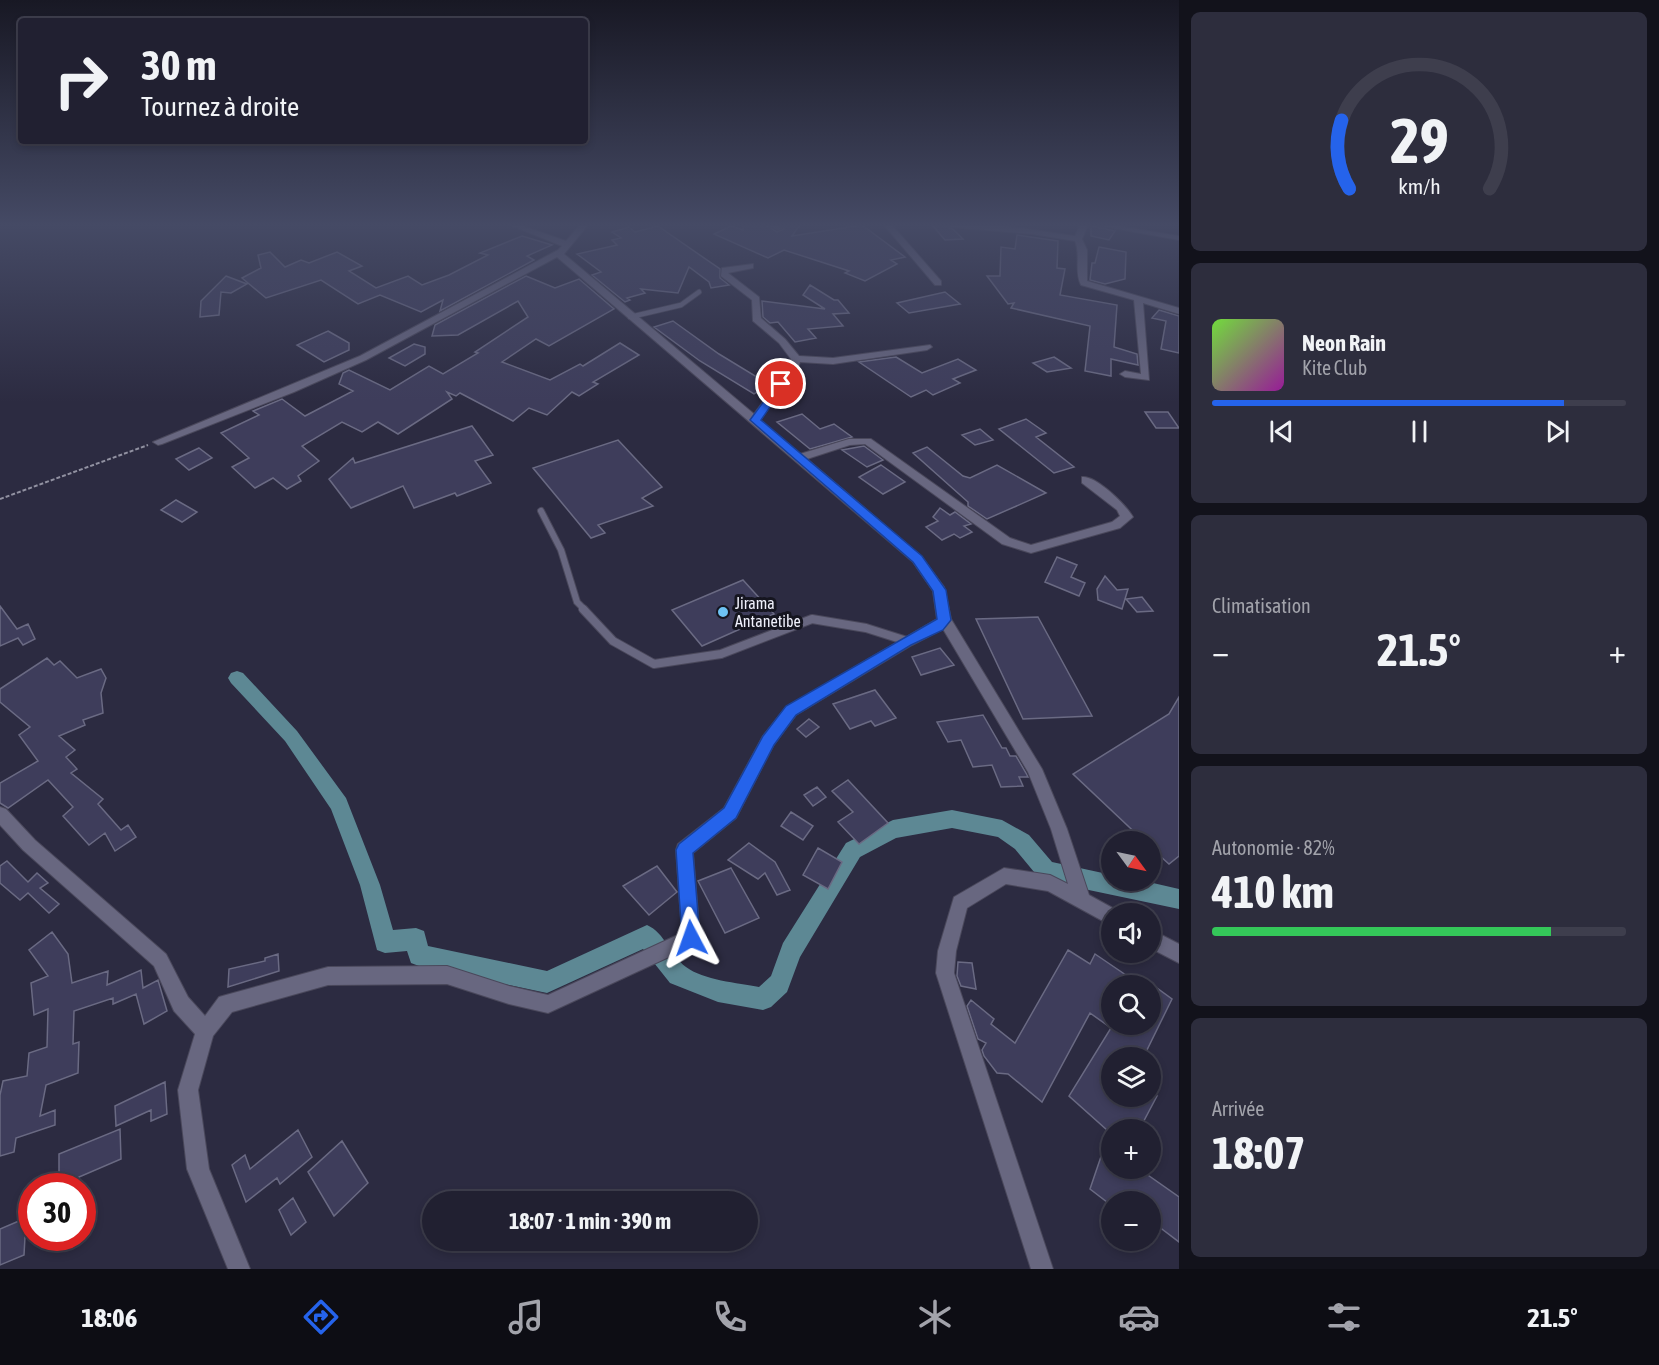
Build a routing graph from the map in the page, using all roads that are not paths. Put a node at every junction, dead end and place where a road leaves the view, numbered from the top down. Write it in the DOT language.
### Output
graph roads {
  1 [pos="497,284"];
  2 [pos="595,284"];
  3 [pos="737,284"];
  4 [pos="1088,284"];
  5 [pos="699,292"];
  6 [pos="1138,298"];
  7 [pos="1179,311"];
  8 [pos="630,317"];
  9 [pos="927,347"];
  10 [pos="796,359"];
  11 [pos="1125,374"];
  12 [pos="755,420"];
  13 [pos="158,442"];
  14 [pos="801,457"];
  15 [pos="1086,480"];
  16 [pos="541,511"];
  17 [pos="944,620"];
  18 [pos="907,641"];
  19 [pos="0,814"];
  20 [pos="1082,901"];
  21 [pos="1101,911"];
  22 [pos="1161,944"];
  23 [pos="1179,954"];
  24 [pos="205,1031"];
  25 [pos="239,1269"];
  26 [pos="1042,1269"];
  1 -- 13 [label="street"];
  2 -- 8 [label="street"];
  3 -- 10 [label="street"];
  4 -- 6 [label="street"];
  5 -- 8 [label="lane"];
  6 -- 7 [label="street"];
  6 -- 11 [label="street"];
  8 -- 12 [label="street"];
  9 -- 10 [label="street"];
  10 -- 12 [label="street"];
  12 -- 14 [label="street"];
  14 -- 15 [label="street"];
  14 -- 17 [label="street"];
  16 -- 18 [label="lane"];
  17 -- 18 [label="street"];
  17 -- 20 [label="street"];
  18 -- 24 [label="street"];
  19 -- 24 [label="street"];
  20 -- 21 [label="street"];
  20 -- 26 [label="street"];
  22 -- 23 [label="street"];
  24 -- 25 [label="street"];
}
